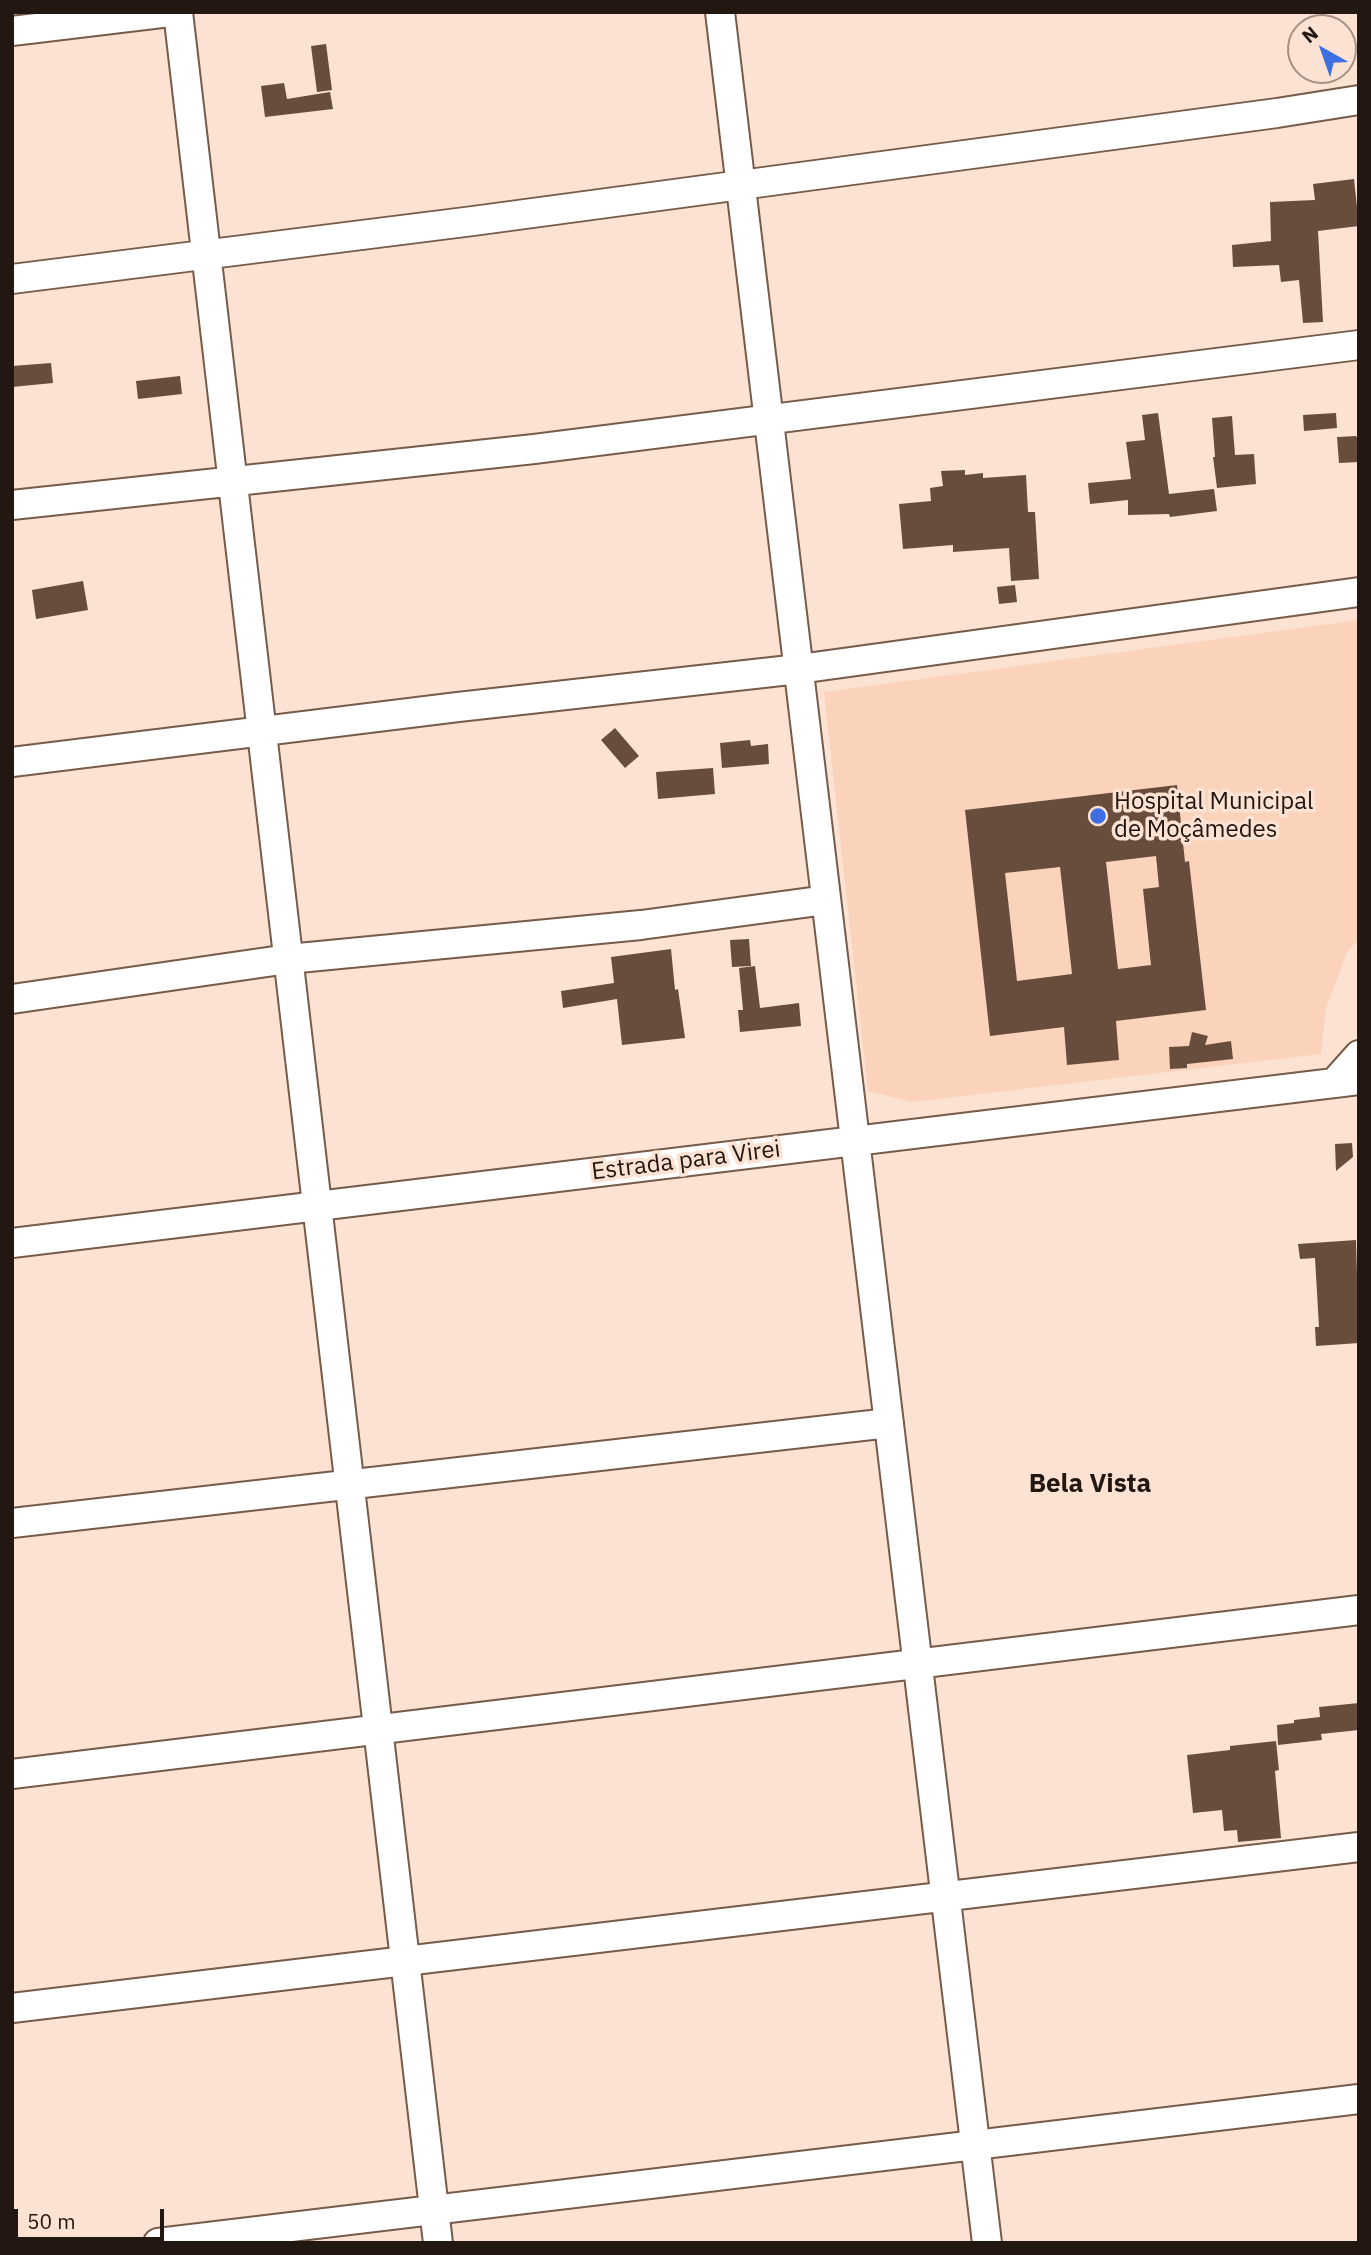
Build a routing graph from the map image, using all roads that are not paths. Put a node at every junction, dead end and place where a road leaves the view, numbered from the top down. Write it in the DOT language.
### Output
graph roads {
  1 [pos="170,12"];
  2 [pos="177,12"];
  3 [pos="720,12"];
  4 [pos="12,32"];
  5 [pos="1359,100"];
  6 [pos="741,185"];
  7 [pos="206,255"];
  8 [pos="12,279"];
  9 [pos="1359,345"];
  10 [pos="769,418"];
  11 [pos="232,482"];
  12 [pos="12,505"];
  13 [pos="1359,592"];
  14 [pos="799,669"];
  15 [pos="261,731"];
  16 [pos="12,762"];
  17 [pos="826,901"];
  18 [pos="288,959"];
  19 [pos="12,999"];
  20 [pos="1359,1055"];
  21 [pos="1346,1081"];
  22 [pos="855,1141"];
  23 [pos="317,1206"];
  24 [pos="12,1242"];
  25 [pos="889,1423"];
  26 [pos="349,1484"];
  27 [pos="12,1522"];
  28 [pos="1359,1610"];
  29 [pos="918,1664"];
  30 [pos="378,1729"];
  31 [pos="12,1774"];
  32 [pos="1359,1847"];
  33 [pos="946,1896"];
  34 [pos="405,1961"];
  35 [pos="12,2008"];
  36 [pos="1359,2099"];
  37 [pos="975,2145"];
  38 [pos="434,2210"];
  39 [pos="158,2243"];
  40 [pos="438,2243"];
  41 [pos="987,2243"];
  1 -- 4 [label="street"];
  2 -- 7 [label="street"];
  3 -- 6 [label="street"];
  5 -- 6 [label="street"];
  6 -- 7 [label="street"];
  6 -- 10 [label="street"];
  7 -- 8 [label="street"];
  7 -- 11 [label="street"];
  9 -- 10 [label="street"];
  10 -- 11 [label="street"];
  10 -- 14 [label="street"];
  11 -- 12 [label="street"];
  11 -- 15 [label="street"];
  13 -- 14 [label="street"];
  14 -- 15 [label="street"];
  14 -- 17 [label="street"];
  15 -- 16 [label="street"];
  15 -- 18 [label="street"];
  17 -- 18 [label="street"];
  17 -- 22 [label="street"];
  18 -- 19 [label="street"];
  18 -- 23 [label="street"];
  20 -- 21 [label="street"];
  21 -- 22 [label="street, Estrada para Virei"];
  22 -- 23 [label="street, Estrada para Virei"];
  22 -- 25 [label="street"];
  23 -- 24 [label="street, Estrada para Virei"];
  23 -- 26 [label="street"];
  25 -- 26 [label="street"];
  25 -- 29 [label="street"];
  26 -- 27 [label="street"];
  26 -- 30 [label="street"];
  28 -- 29 [label="street"];
  29 -- 30 [label="street"];
  29 -- 33 [label="street"];
  30 -- 31 [label="street"];
  30 -- 34 [label="street"];
  32 -- 33 [label="street"];
  33 -- 34 [label="street"];
  33 -- 37 [label="street"];
  34 -- 35 [label="street"];
  34 -- 38 [label="street"];
  36 -- 37 [label="street"];
  37 -- 38 [label="street"];
  37 -- 41 [label="street"];
  38 -- 39 [label="street"];
  38 -- 40 [label="street"];
}
